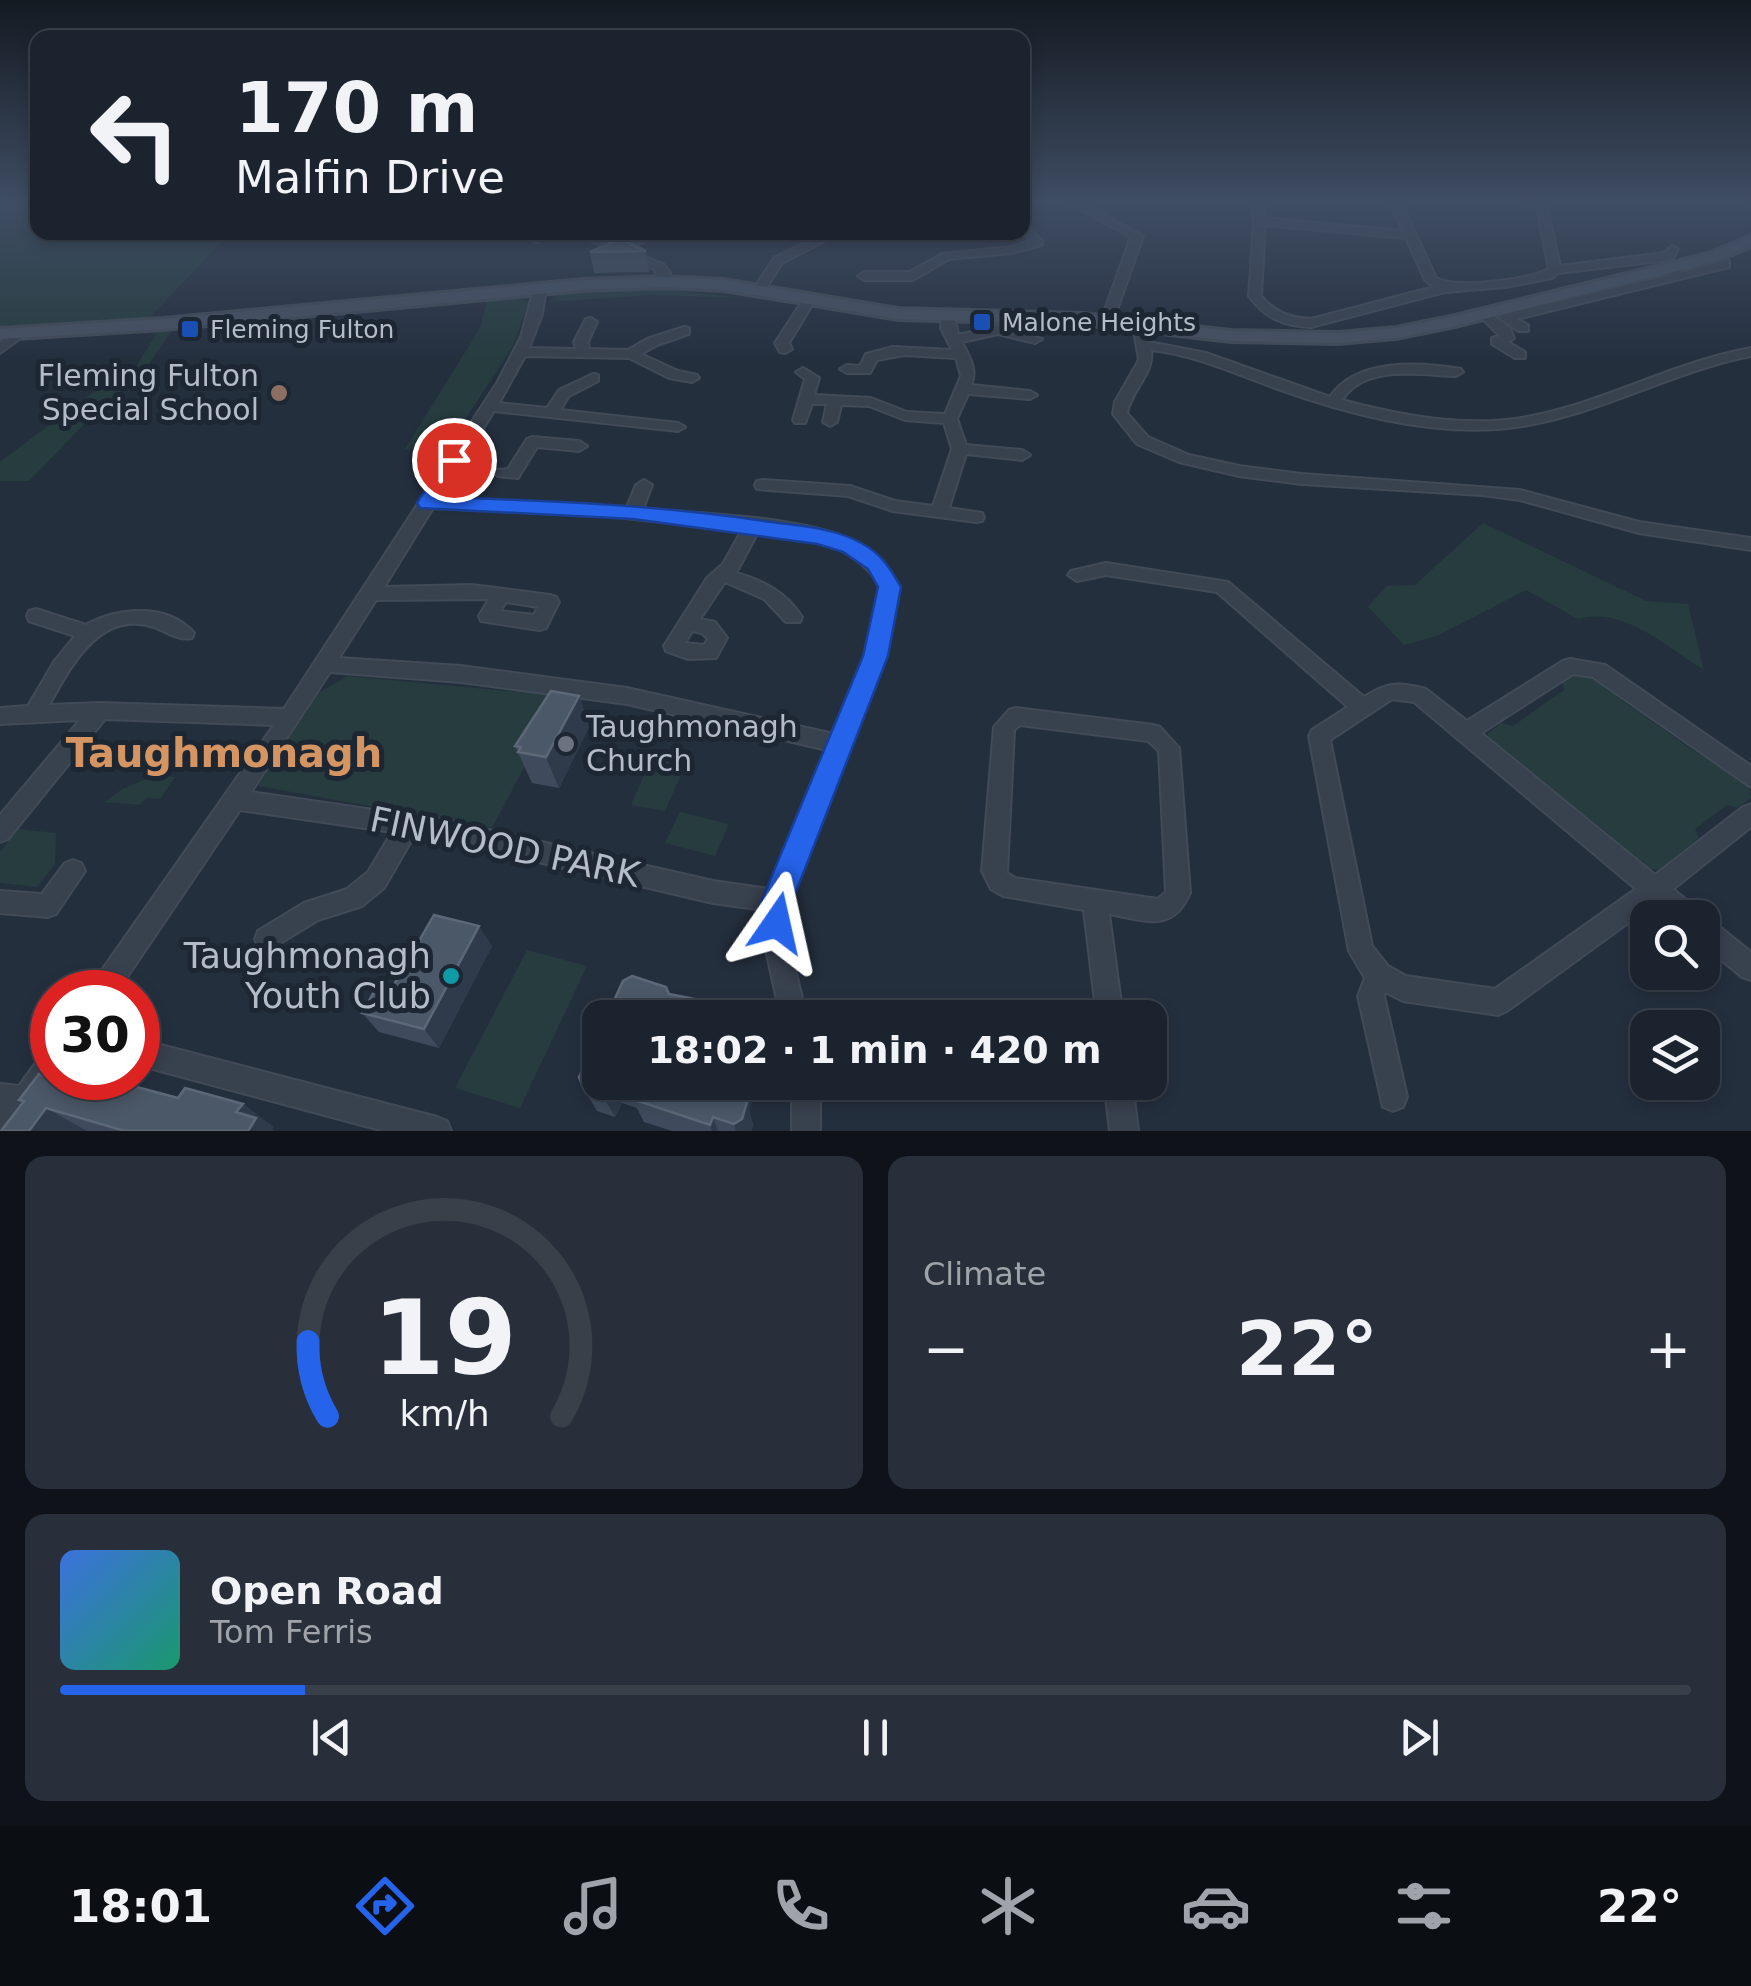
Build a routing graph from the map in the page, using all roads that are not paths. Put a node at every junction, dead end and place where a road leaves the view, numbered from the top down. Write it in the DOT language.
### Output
graph roads {
  1 [pos="633,255"];
  2 [pos="788,255"];
  3 [pos="956,255"];
  4 [pos="1130,255"];
  5 [pos="1258,255"];
  6 [pos="1420,255"];
  7 [pos="1552,255"];
  8 [pos="1670,255"];
  9 [pos="1719,255"];
  10 [pos="1725,264"];
  11 [pos="1555,270"];
  12 [pos="1675,272"];
  13 [pos="864,276"];
  14 [pos="663,278"];
  15 [pos="1505,283"];
  16 [pos="1445,288"];
  17 [pos="540,289"];
  18 [pos="758,290"];
  19 [pos="809,300"];
  20 [pos="1535,300"];
  21 [pos="1483,314"];
  22 [pos="948,316"];
  23 [pos="1107,321"];
  24 [pos="591,322"];
  25 [pos="1140,325"];
  26 [pos="1523,328"];
  27 [pos="684,331"];
  28 [pos="8,334"];
  29 [pos="1035,339"];
  30 [pos="1145,345"];
  31 [pos="956,347"];
  32 [pos="0,349"];
  33 [pos="785,350"];
  34 [pos="582,351"];
  35 [pos="520,352"];
  36 [pos="1749,353"];
  37 [pos="631,354"];
  38 [pos="1520,355"];
  39 [pos="848,369"];
  40 [pos="803,372"];
  41 [pos="1456,372"];
  42 [pos="592,378"];
  43 [pos="692,378"];
  44 [pos="964,388"];
  45 [pos="1023,397"];
  46 [pos="806,398"];
  47 [pos="834,400"];
  48 [pos="1334,401"];
  49 [pos="489,406"];
  50 [pos="552,411"];
  51 [pos="574,414"];
  52 [pos="950,419"];
  53 [pos="800,420"];
  54 [pos="832,422"];
  55 [pos="678,427"];
  56 [pos="555,444"];
  57 [pos="579,446"];
  58 [pos="960,449"];
  59 [pos="1016,456"];
  60 [pos="503,473"];
  61 [pos="644,485"];
  62 [pos="428,503"];
  63 [pos="769,506"];
  64 [pos="633,512"];
  65 [pos="939,512"];
  66 [pos="976,517"];
  67 [pos="752,526"];
  68 [pos="1751,544"];
  69 [pos="722,574"];
  70 [pos="1078,575"];
  71 [pos="371,593"];
  72 [pos="500,596"];
  73 [pos="36,616"];
  74 [pos="793,617"];
  75 [pos="686,623"];
  76 [pos="85,632"];
  77 [pos="185,633"];
  78 [pos="324,664"];
  79 [pos="1362,707"];
  80 [pos="100,711"];
  81 [pos="34,715"];
  82 [pos="0,716"];
  83 [pos="288,717"];
  84 [pos="1466,732"];
  85 [pos="839,744"];
  86 [pos="1751,778"];
  87 [pos="232,799"];
  88 [pos="1751,814"];
  89 [pos="408,824"];
  90 [pos="0,832"];
  91 [pos="73,871"];
  92 [pos="1655,889"];
  93 [pos="1668,900"];
  94 [pos="1095,901"];
  95 [pos="0,902"];
  96 [pos="776,902"];
  97 [pos="267,939"];
  98 [pos="1720,943"];
  99 [pos="1751,968"];
  100 [pos="117,970"];
  101 [pos="1379,976"];
  102 [pos="790,1000"];
  103 [pos="1108,1000"];
  104 [pos="160,1058"];
  105 [pos="1393,1097"];
  106 [pos="12,1099"];
  107 [pos="806,1100"];
  108 [pos="1120,1100"];
  109 [pos="4,1131"];
  110 [pos="437,1131"];
  111 [pos="806,1131"];
  112 [pos="1124,1131"];
  1 -- 14 [label="street"];
  2 -- 18 [label="street"];
  3 -- 13 [label="street"];
  4 -- 23 [label="street"];
  5 -- 16 [label="street"];
  6 -- 16 [label="street"];
  7 -- 11 [label="street"];
  8 -- 11 [label="street"];
  9 -- 12 [label="main road"];
  10 -- 12 [label="street"];
  11 -- 15 [label="street"];
  12 -- 20 [label="main road"];
  12 -- 26 [label="street"];
  14 -- 17 [label="main road"];
  14 -- 18 [label="main road"];
  15 -- 16 [label="street"];
  15 -- 20 [label="street"];
  17 -- 28 [label="main road"];
  17 -- 35 [label="street"];
  18 -- 19 [label="main road"];
  19 -- 22 [label="main road"];
  19 -- 33 [label="street"];
  20 -- 21 [label="main road"];
  21 -- 25 [label="main road"];
  21 -- 38 [label="street"];
  22 -- 23 [label="main road"];
  22 -- 31 [label="street"];
  23 -- 25 [label="main road"];
  24 -- 34 [label="street"];
  25 -- 30 [label="street"];
  27 -- 37 [label="street"];
  28 -- 32 [label="street"];
  29 -- 31 [label="street"];
  30 -- 48 [label="street"];
  30 -- 68 [label="street"];
  31 -- 39 [label="street"];
  31 -- 44 [label="street"];
  34 -- 35 [label="street"];
  34 -- 37 [label="street"];
  35 -- 49 [label="street"];
  36 -- 48 [label="street"];
  37 -- 43 [label="street"];
  40 -- 46 [label="street"];
  41 -- 48 [label="street"];
  42 -- 50 [label="street"];
  44 -- 45 [label="street"];
  44 -- 52 [label="street"];
  46 -- 47 [label="street"];
  46 -- 53 [label="street"];
  47 -- 52 [label="street"];
  47 -- 54 [label="street"];
  49 -- 50 [label="street"];
  49 -- 62 [label="street"];
  50 -- 51 [label="street"];
  51 -- 55 [label="street"];
  51 -- 56 [label="street"];
  52 -- 58 [label="street"];
  56 -- 57 [label="street"];
  56 -- 60 [label="street"];
  58 -- 59 [label="street"];
  58 -- 65 [label="street"];
  61 -- 64 [label="street"];
  62 -- 64 [label="street"];
  62 -- 71 [label="street"];
  63 -- 65 [label="street"];
  64 -- 67 [label="street"];
  65 -- 66 [label="street"];
  67 -- 69 [label="street"];
  67 -- 85 [label="street"];
  69 -- 74 [label="street"];
  69 -- 75 [label="street"];
  70 -- 79 [label="street"];
  71 -- 72 [label="street"];
  71 -- 78 [label="street"];
  73 -- 76 [label="street"];
  76 -- 77 [label="street"];
  76 -- 81 [label="street"];
  78 -- 83 [label="street"];
  78 -- 85 [label="street"];
  79 -- 84 [label="street"];
  79 -- 101 [label="street"];
  80 -- 81 [label="street"];
  80 -- 83 [label="street"];
  80 -- 90 [label="street"];
  81 -- 82 [label="street"];
  83 -- 87 [label="street"];
  84 -- 86 [label="street"];
  84 -- 92 [label="street"];
  85 -- 96 [label="street"];
  87 -- 89 [label="street, FINWOOD PARK"];
  87 -- 100 [label="street"];
  88 -- 92 [label="street"];
  89 -- 96 [label="street, FINWOOD PARK"];
  89 -- 97 [label="street"];
  91 -- 95 [label="street"];
  92 -- 93 [label="street"];
  92 -- 101 [label="street"];
  94 -- 94 [label="street"];
  94 -- 103 [label="street"];
  96 -- 102 [label="street"];
  98 -- 99 [label="street"];
  101 -- 105 [label="street"];
  104 -- 110 [label="street"];
  106 -- 109 [label="street"];
  107 -- 111 [label="street"];
  108 -- 112 [label="street"];
}
